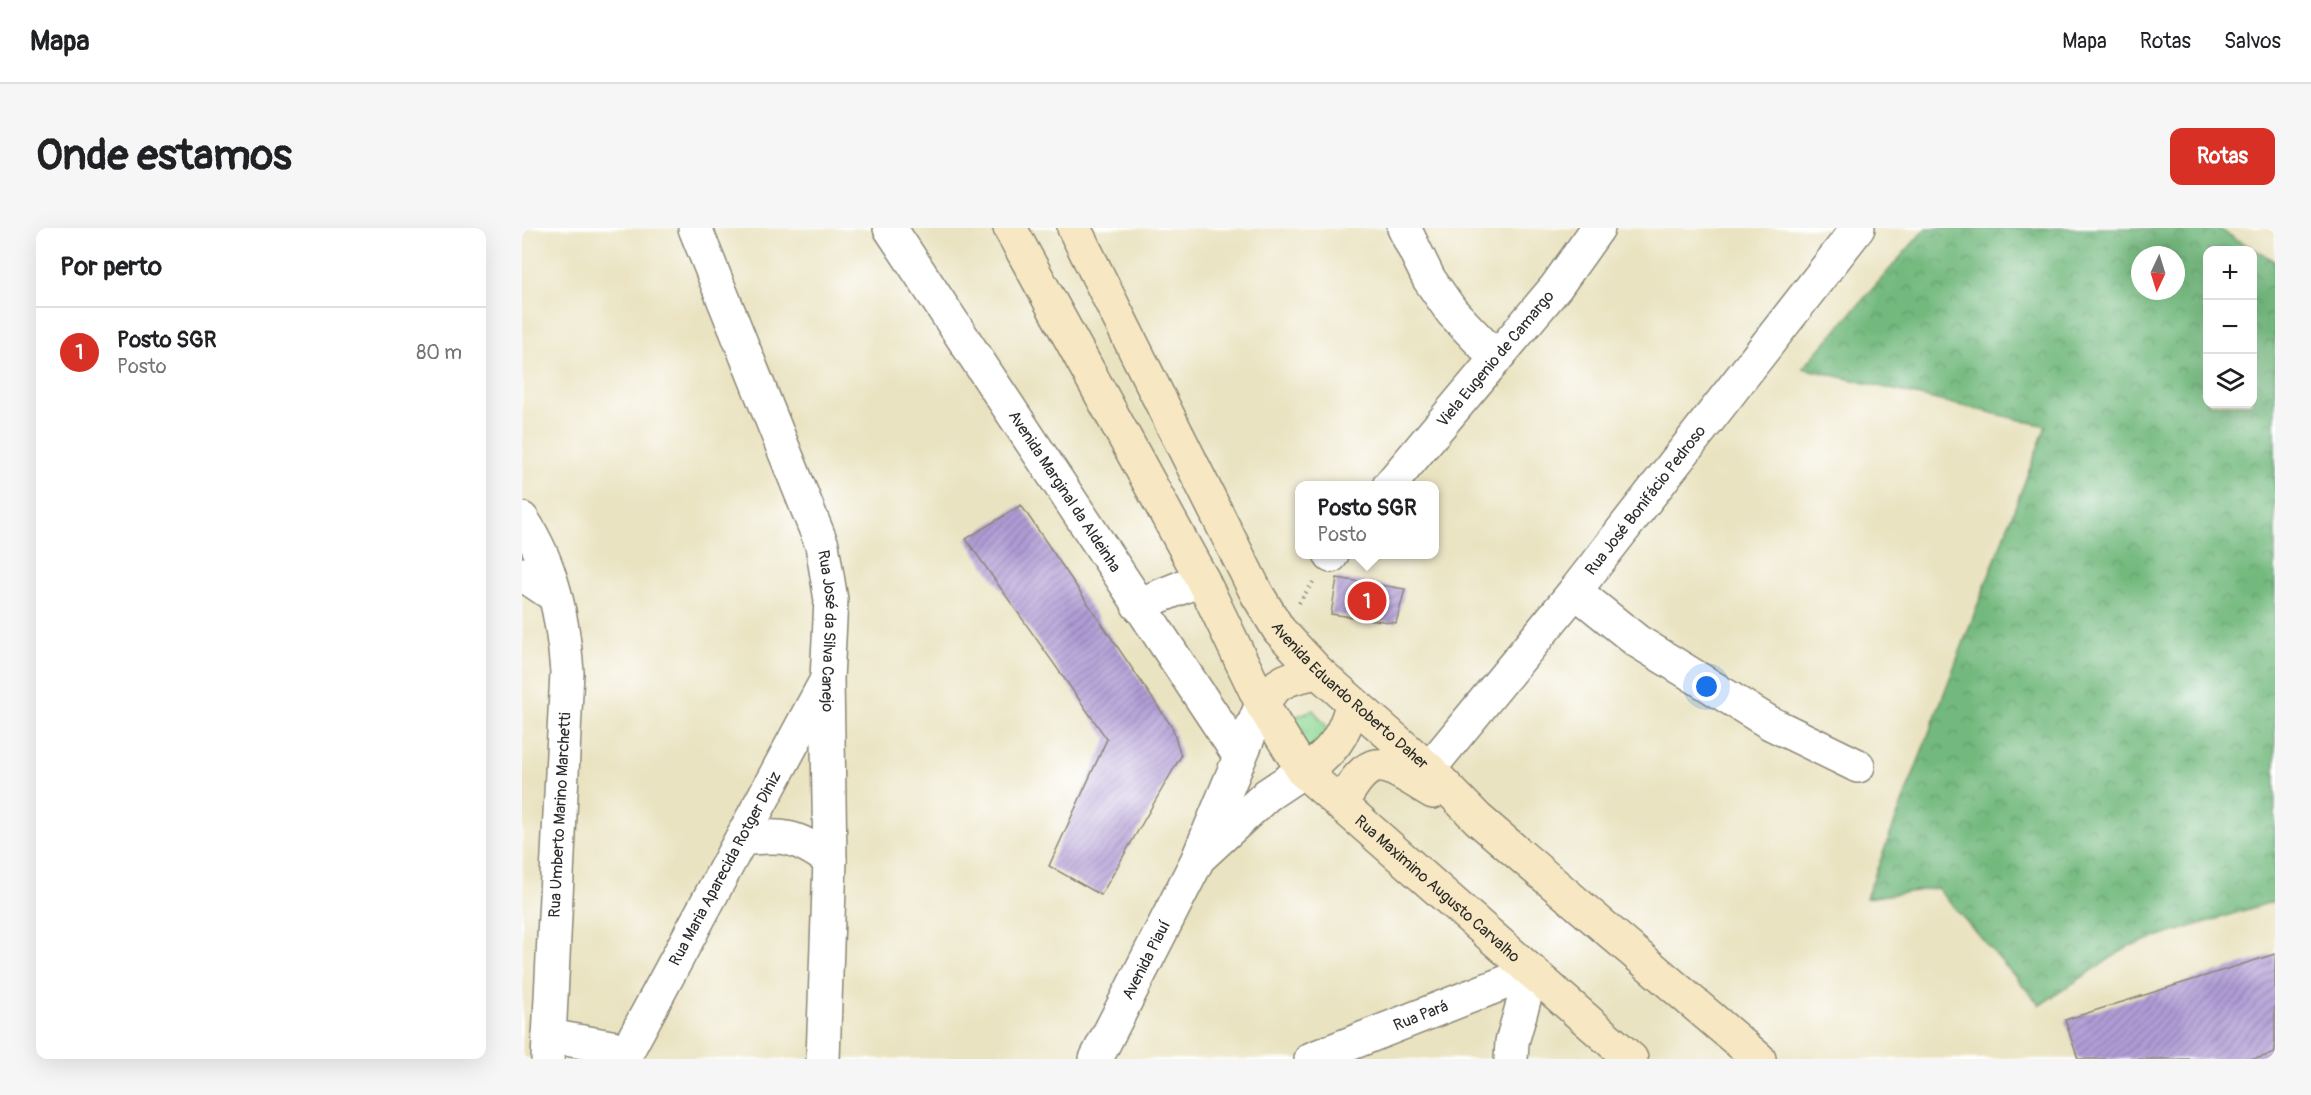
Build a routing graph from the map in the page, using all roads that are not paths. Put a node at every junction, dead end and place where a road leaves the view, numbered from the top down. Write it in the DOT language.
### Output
graph roads {
  1 [pos="695,228"];
  2 [pos="890,228"];
  3 [pos="1010,228"];
  4 [pos="1074,228"];
  5 [pos="1404,228"];
  6 [pos="1598,228"];
  7 [pos="1858,228"];
  8 [pos="1495,357"];
  9 [pos="1393,481"];
  10 [pos="522,519"];
  11 [pos="522,574"];
  12 [pos="1203,579"];
  13 [pos="1575,591"];
  14 [pos="555,596"];
  15 [pos="1138,605"];
  16 [pos="1318,672"];
  17 [pos="827,679"];
  18 [pos="1262,704"];
  19 [pos="1352,704"];
  20 [pos="1239,755"];
  21 [pos="1858,766"];
  22 [pos="1429,769"];
  23 [pos="1304,771"];
  24 [pos="1341,805"];
  25 [pos="1478,819"];
  26 [pos="744,839"];
  27 [pos="830,860"];
  28 [pos="1197,861"];
  29 [pos="1532,972"];
  30 [pos="548,1047"];
  31 [pos="625,1054"];
  32 [pos="823,1059"];
  33 [pos="1096,1059"];
  34 [pos="1311,1059"];
  35 [pos="1511,1059"];
  36 [pos="1631,1059"];
  37 [pos="1759,1059"];
  1 -- 17 [label="street, Rua José da Silva Canejo"];
  2 -- 15 [label="street, Avenida Marginal da Aldeinha"];
  3 -- 12 [label="main road"];
  4 -- 16 [label="main road, Avenida Eduardo Roberto Daher"];
  5 -- 8 [label="street"];
  6 -- 8 [label="street, Viela Eugenio de Camargo"];
  7 -- 13 [label="street, Rua José Bonifácio Pedroso"];
  8 -- 9 [label="street, Viela Eugenio de Camargo"];
  10 -- 14 [label="street, Rua Umberto Marino Marchetti"];
  11 -- 14 [label="street"];
  12 -- 15 [label="street"];
  12 -- 18 [label="main road"];
  13 -- 21 [label="street"];
  13 -- 22 [label="street, Rua José Bonifácio Pedroso"];
  14 -- 30 [label="street, Rua Umberto Marino Marchetti"];
  15 -- 20 [label="street, Avenida Marginal da Aldeinha"];
  16 -- 18 [label="main road"];
  16 -- 19 [label="main road, Avenida Eduardo Roberto Daher"];
  17 -- 26 [label="street, Rua Maria Aparecida Rotger Diniz"];
  17 -- 27 [label="street, Rua José da Silva Canejo"];
  18 -- 20 [label="street, Avenida Piauí"];
  18 -- 23 [label="main road, Rua Maximino Augusto Carvalho"];
  19 -- 22 [label="main road, Avenida Eduardo Roberto Daher"];
  19 -- 23 [label="main road"];
  20 -- 28 [label="street, Avenida Piauí"];
  22 -- 25 [label="main road, Avenida Eduardo Roberto Daher"];
  23 -- 24 [label="main road, Rua Maximino Augusto Carvalho"];
  23 -- 28 [label="street, Avenida Piauí"];
  24 -- 25 [label="main road"];
  24 -- 29 [label="main road, Rua Maximino Augusto Carvalho"];
  25 -- 37 [label="main road, Avenida Eduardo Roberto Daher"];
  26 -- 27 [label="street"];
  26 -- 31 [label="street, Rua Maria Aparecida Rotger Diniz"];
  27 -- 32 [label="street, Rua José da Silva Canejo"];
  28 -- 33 [label="street, Avenida Piauí"];
  29 -- 34 [label="street, Rua Pará"];
  29 -- 35 [label="street"];
  29 -- 36 [label="main road, Rua Maximino Augusto Carvalho"];
  30 -- 31 [label="street, Rua Umberto Marino Marchetti"];
}
